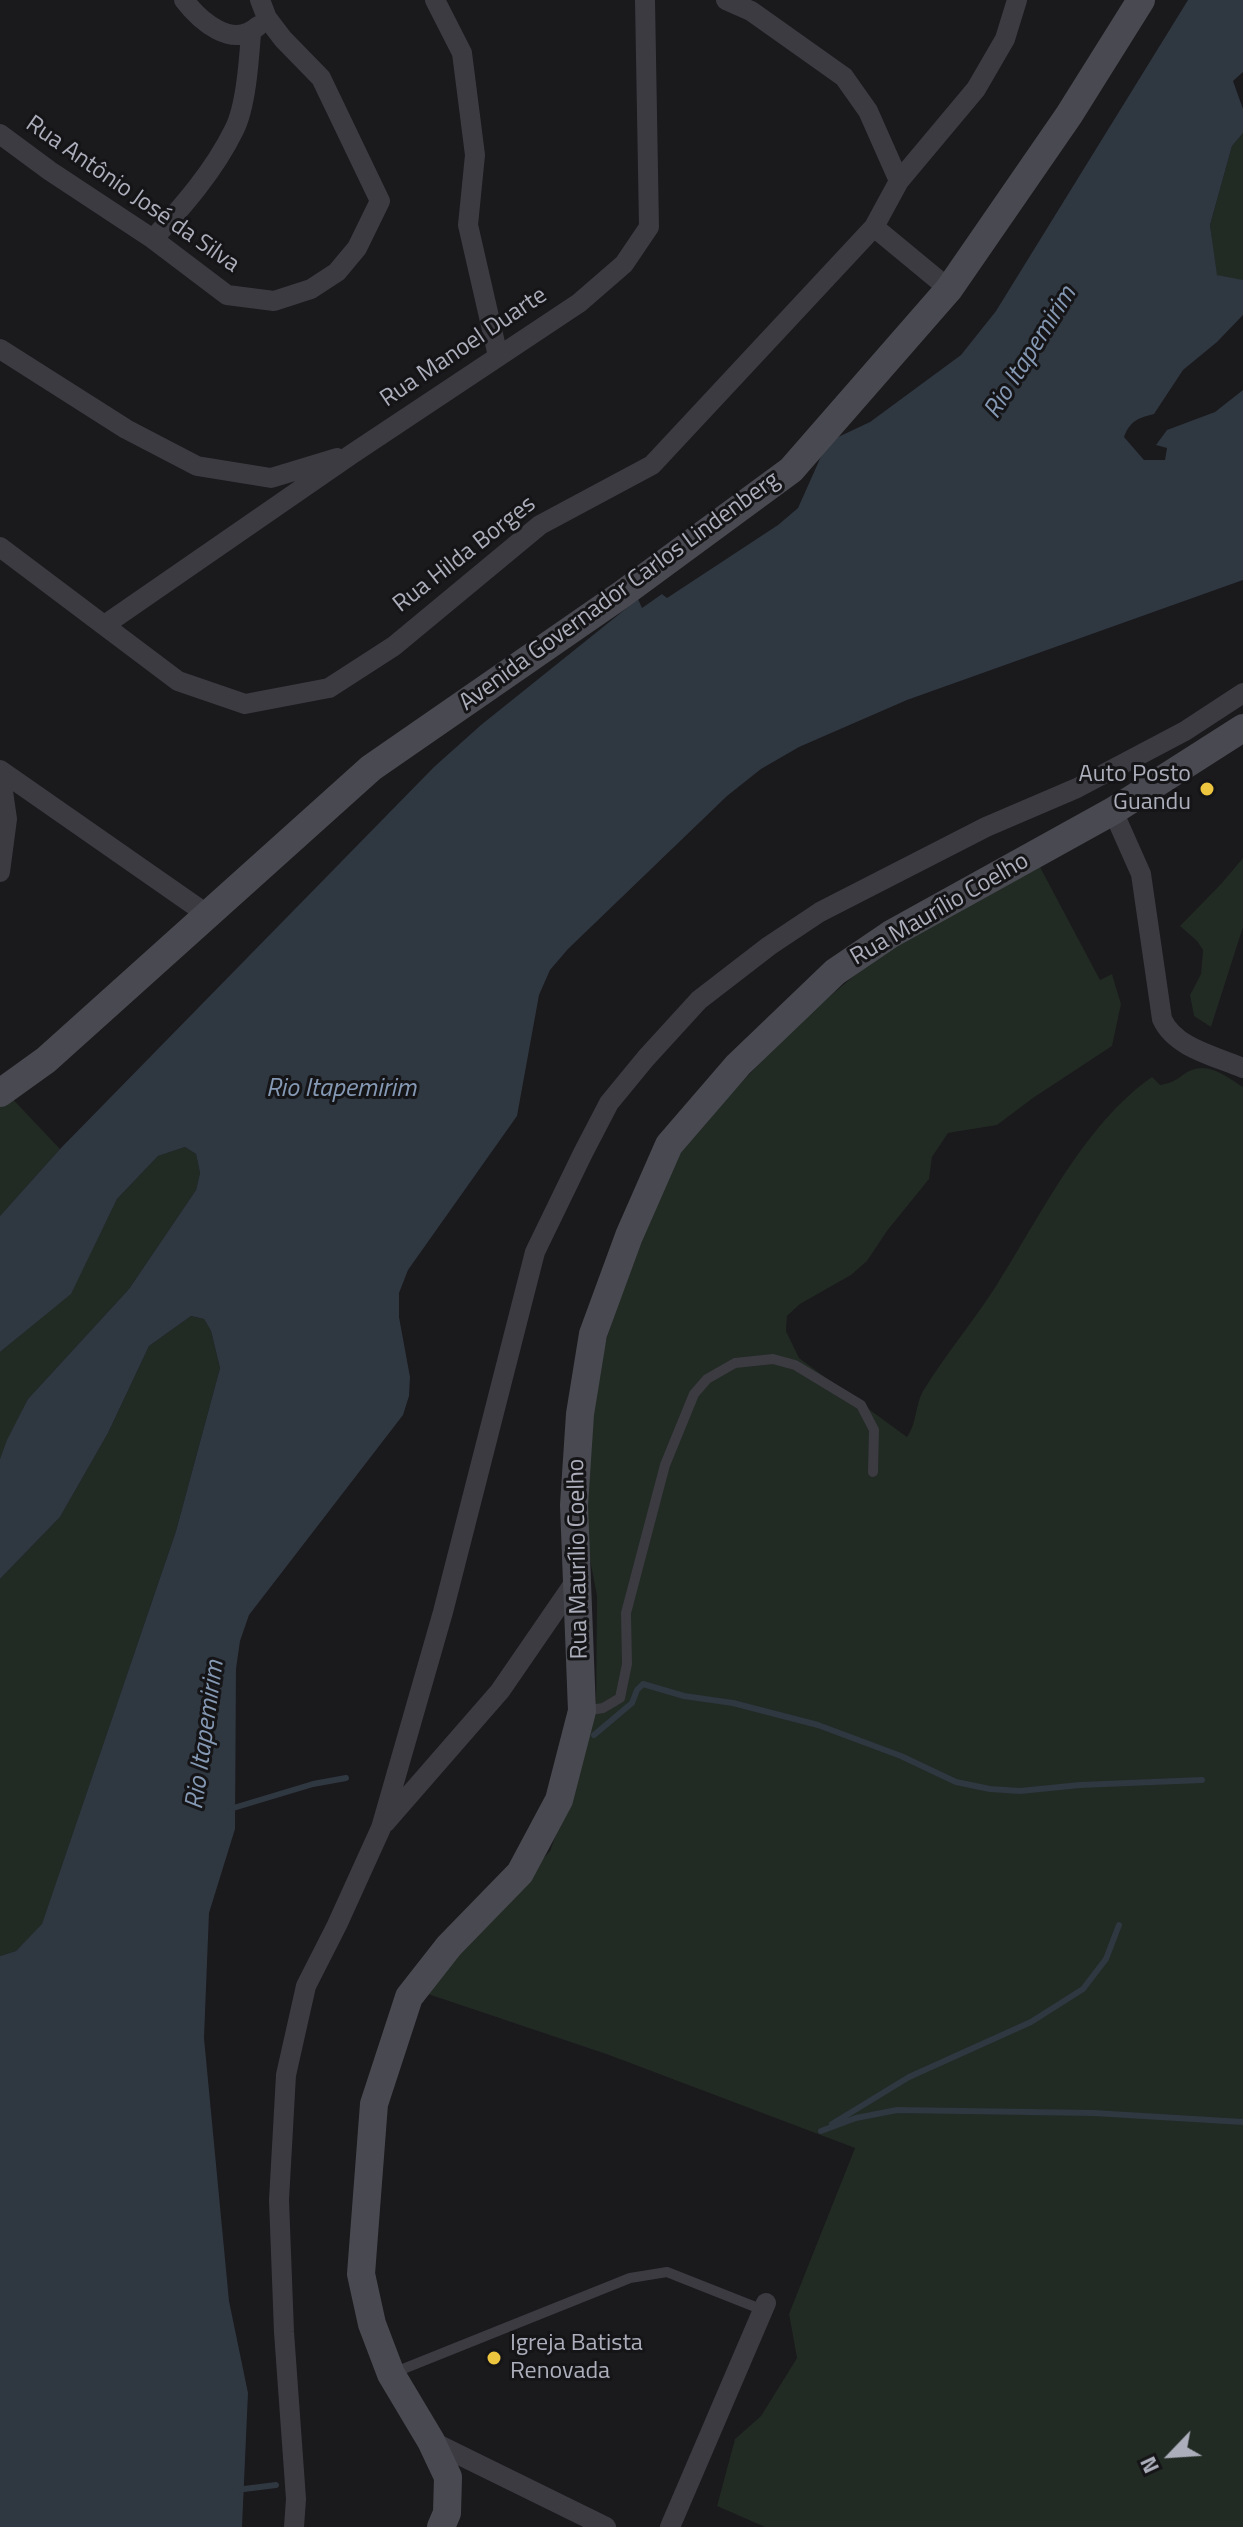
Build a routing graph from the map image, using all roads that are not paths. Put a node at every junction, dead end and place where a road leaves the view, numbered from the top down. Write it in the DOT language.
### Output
graph roads {
  1 [pos="184,0"];
  2 [pos="435,0"];
  3 [pos="645,0"];
  4 [pos="726,0"];
  5 [pos="1017,0"];
  6 [pos="1141,0"];
  7 [pos="263,9"];
  8 [pos="251,33"];
  9 [pos="0,134"];
  10 [pos="899,181"];
  11 [pos="874,227"];
  12 [pos="153,239"];
  13 [pos="949,289"];
  14 [pos="0,349"];
  15 [pos="498,356"];
  16 [pos="352,454"];
  17 [pos="0,547"];
  18 [pos="106,624"];
  19 [pos="1243,693"];
  20 [pos="1243,728"];
  21 [pos="0,771"];
  22 [pos="1113,811"];
  23 [pos="0,872"];
  24 [pos="208,915"];
  25 [pos="1243,1068"];
  26 [pos="0,1093"];
  27 [pos="873,1472"];
  28 [pos="577,1579"];
  29 [pos="582,1711"];
  30 [pos="381,1828"];
  31 [pos="765,2306"];
  32 [pos="391,2374"];
  33 [pos="431,2441"];
  34 [pos="294,2527"];
  35 [pos="441,2527"];
  36 [pos="606,2527"];
  37 [pos="670,2527"];
  1 -- 8 [label="street"];
  2 -- 15 [label="street"];
  3 -- 15 [label="street, Rua Manoel Duarte"];
  4 -- 10 [label="street"];
  5 -- 10 [label="street, Rua Hilda Borges"];
  6 -- 13 [label="main road, Avenida Governador Carlos Lindenberg"];
  7 -- 8 [label="street"];
  7 -- 12 [label="street, Rua Antônio José da Silva"];
  8 -- 12 [label="street"];
  9 -- 12 [label="street, Rua Antônio José da Silva"];
  10 -- 11 [label="street, Rua Hilda Borges"];
  11 -- 13 [label="street"];
  11 -- 18 [label="street, Rua Hilda Borges"];
  13 -- 24 [label="main road, Avenida Governador Carlos Lindenberg"];
  14 -- 16 [label="street"];
  15 -- 16 [label="street, Rua Manoel Duarte"];
  16 -- 18 [label="street, Rua Manoel Duarte"];
  17 -- 18 [label="street, Rua Hilda Borges"];
  19 -- 30 [label="street"];
  20 -- 22 [label="main road, Rua Maurílio Coelho"];
  21 -- 23 [label="street"];
  21 -- 24 [label="street"];
  22 -- 25 [label="street"];
  22 -- 28 [label="main road, Rua Maurílio Coelho"];
  24 -- 26 [label="main road, Avenida Governador Carlos Lindenberg"];
  27 -- 29 [label="lane"];
  28 -- 29 [label="main road, Rua Maurílio Coelho"];
  28 -- 30 [label="street"];
  29 -- 32 [label="main road, Rua Maurílio Coelho"];
  30 -- 34 [label="street"];
  31 -- 32 [label="lane"];
  31 -- 37 [label="street"];
  32 -- 33 [label="main road, Rua Maurílio Coelho"];
  33 -- 35 [label="main road, Rua Maurílio Coelho"];
  33 -- 36 [label="street"];
}
